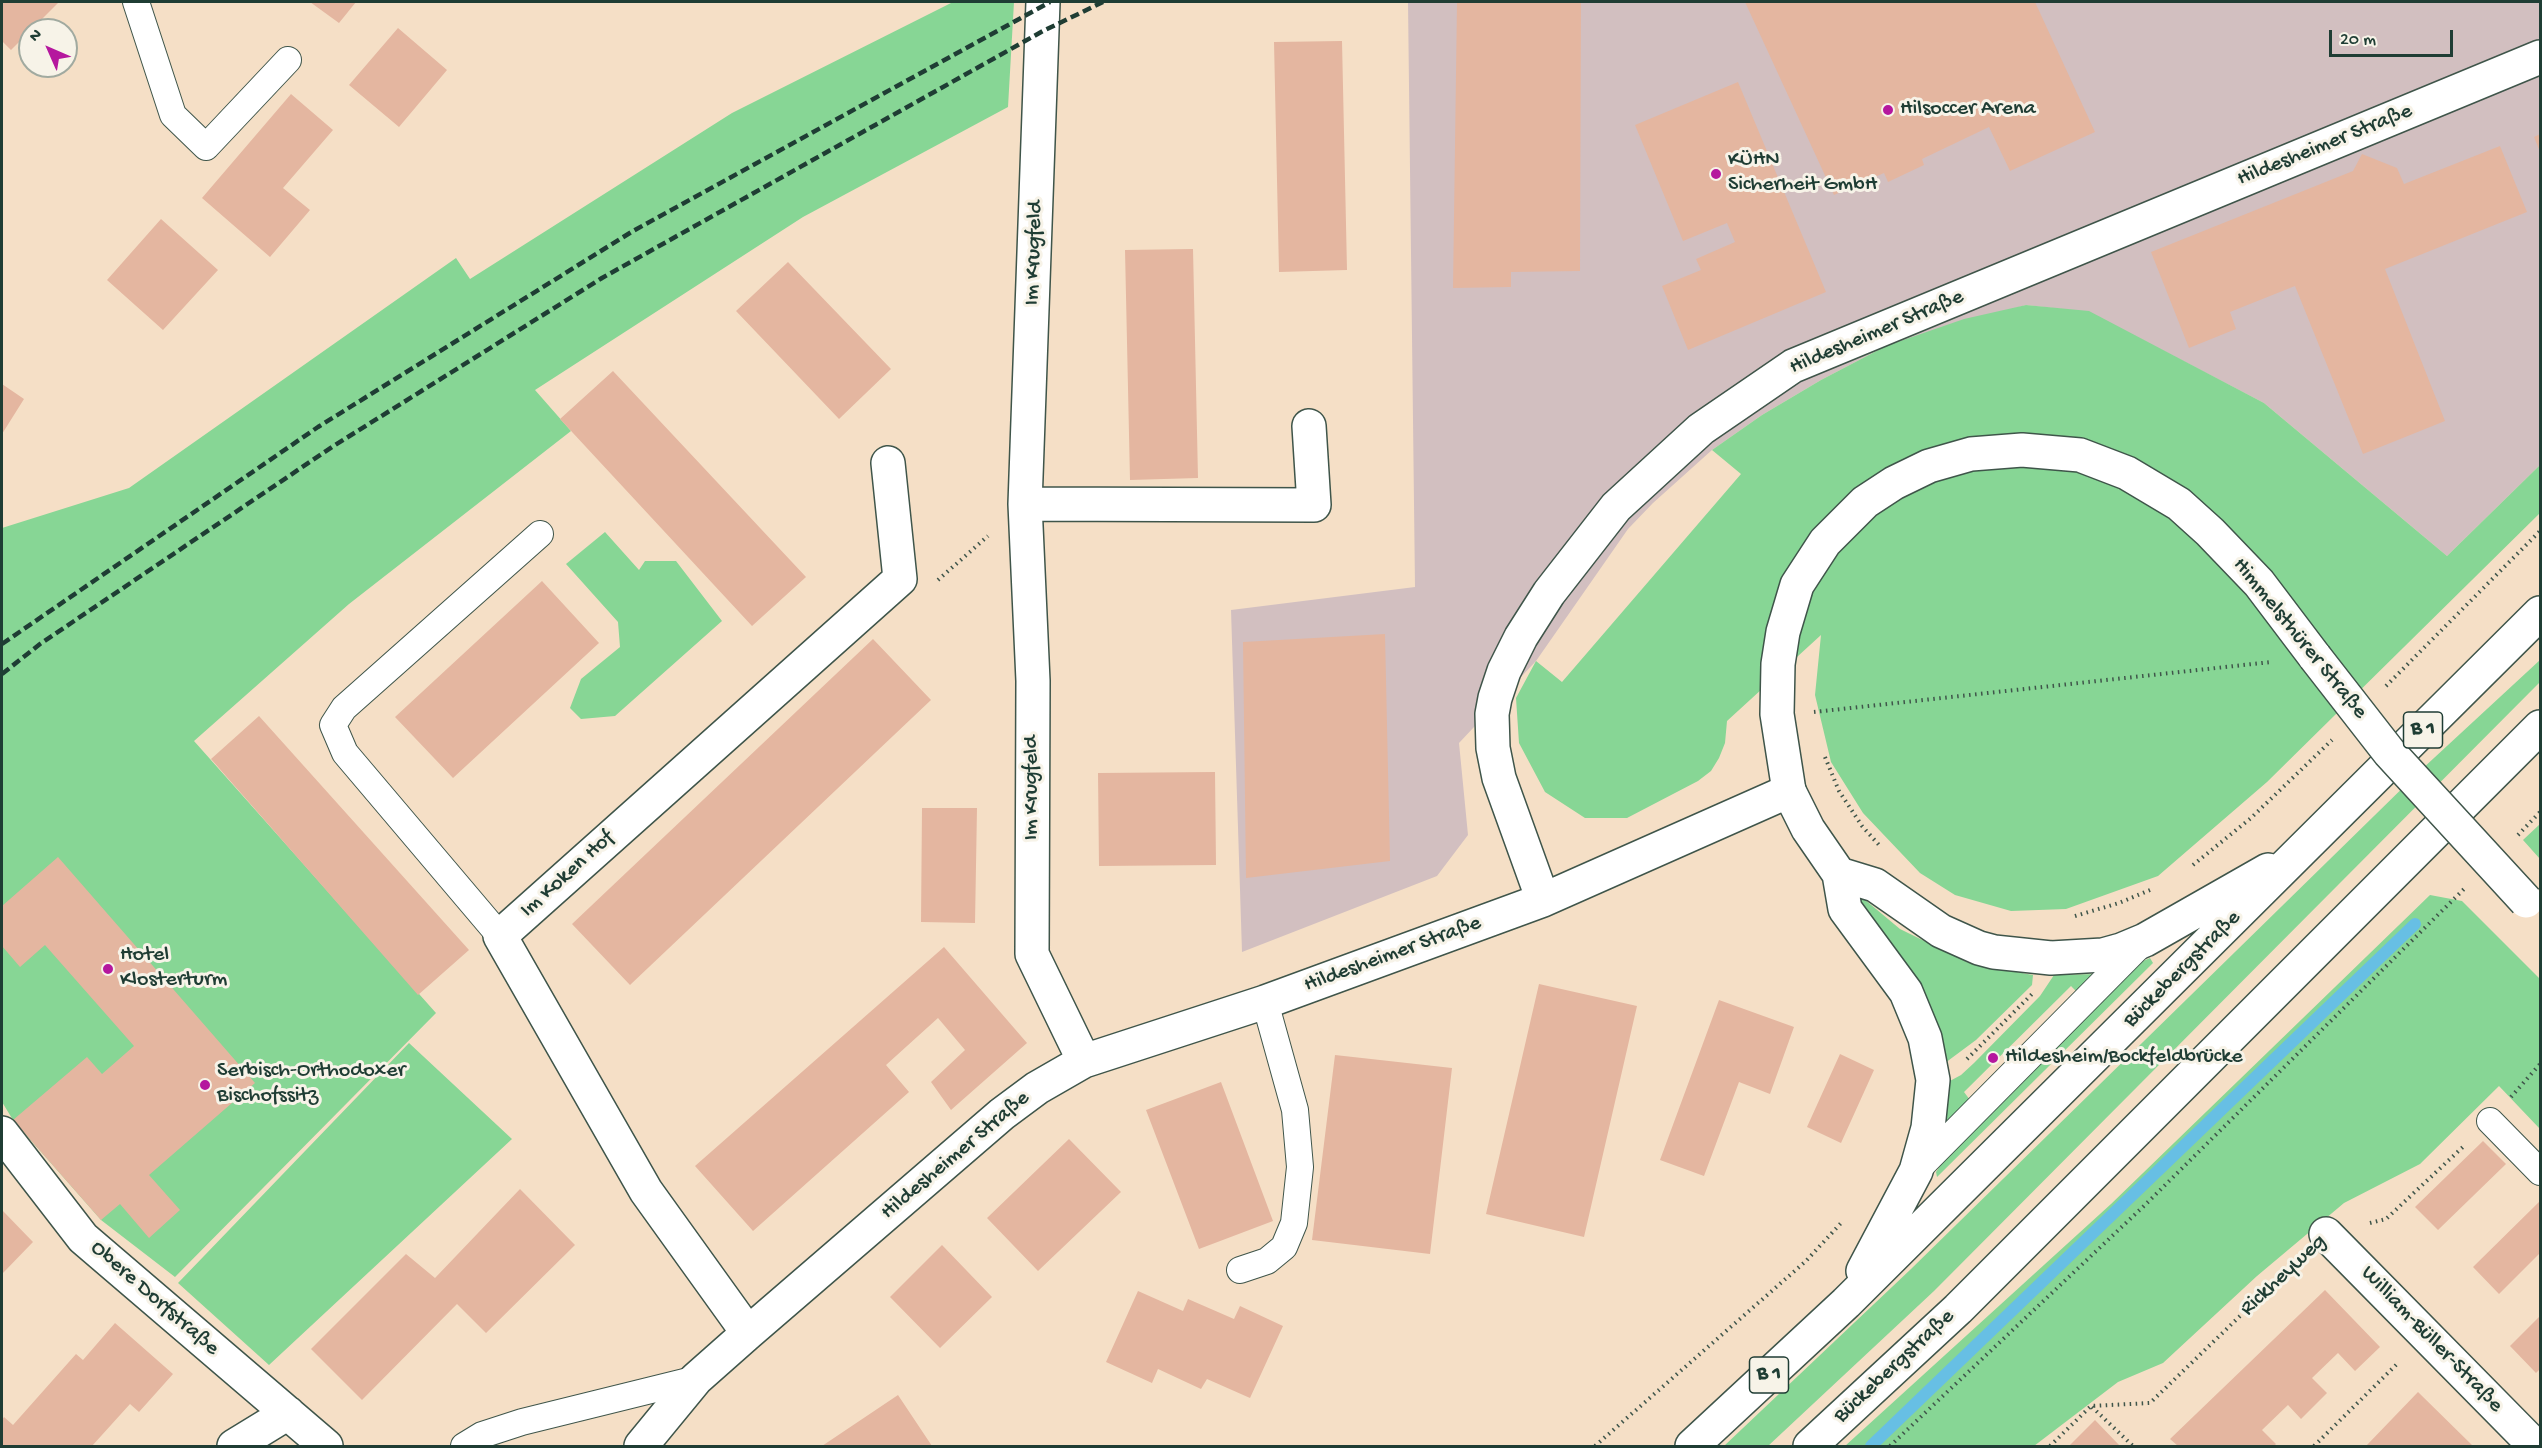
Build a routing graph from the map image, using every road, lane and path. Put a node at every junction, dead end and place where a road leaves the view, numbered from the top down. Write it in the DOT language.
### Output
graph roads {
  1 [pos="135,2"];
  2 [pos="1043,2"];
  3 [pos="2541,57"];
  4 [pos="288,60"];
  5 [pos="1309,426"];
  6 [pos="888,463"];
  7 [pos="1025,504"];
  8 [pos="2541,531"];
  9 [pos="540,534"];
  10 [pos="900,579"];
  11 [pos="2541,613"];
  12 [pos="2315,657"];
  13 [pos="2382,691"];
  14 [pos="1814,722"];
  15 [pos="2541,727"];
  16 [pos="2340,733"];
  17 [pos="1823,751"];
  18 [pos="2541,755"];
  19 [pos="2482,787"];
  20 [pos="1789,791"];
  21 [pos="2541,812"];
  22 [pos="2516,837"];
  23 [pos="2306,848"];
  24 [pos="1883,849"];
  25 [pos="2193,866"];
  26 [pos="1839,874"];
  27 [pos="2466,886"];
  28 [pos="2152,889"];
  29 [pos="1543,900"];
  30 [pos="2533,908"];
  31 [pos="500,936"];
  32 [pos="2145,940"];
  33 [pos="2051,958"];
  34 [pos="1265,1002"];
  35 [pos="1084,1061"];
  36 [pos="2541,1064"];
  37 [pos="1934,1080"];
  38 [pos="2490,1121"];
  39 [pos="2,1132"];
  40 [pos="1916,1171"];
  41 [pos="2541,1172"];
  42 [pos="1848,1216"];
  43 [pos="2326,1234"];
  44 [pos="1240,1270"];
  45 [pos="1846,1303"];
  46 [pos="748,1333"];
  47 [pos="2426,1335"];
  48 [pos="696,1379"];
  49 [pos="2091,1406"];
  50 [pos="288,1413"];
  51 [pos="234,1446"];
  52 [pos="326,1446"];
  53 [pos="464,1446"];
  54 [pos="641,1446"];
  55 [pos="1595,1446"];
  56 [pos="1692,1446"];
  57 [pos="1810,1446"];
  58 [pos="1890,1446"];
  59 [pos="2050,1446"];
  60 [pos="2133,1446"];
  61 [pos="2314,1446"];
  62 [pos="2535,1446"];
  1 -- 4 [label="lane"];
  2 -- 7 [label="main road, Im Krugfeld"];
  3 -- 29 [label="main road, Hildesheimer Straße"];
  5 -- 7 [label="main road"];
  6 -- 10 [label="main road"];
  7 -- 10 [label="path"];
  7 -- 35 [label="main road, Im Krugfeld"];
  8 -- 13 [label="path"];
  9 -- 31 [label="lane"];
  10 -- 31 [label="main road, Im Koken Hof"];
  11 -- 23 [label="main road, Bückebergstraße / B 1"];
  12 -- 14 [label="path"];
  12 -- 20 [label="main road, Himmelsthürer Straße"];
  12 -- 30 [label="main road, Himmelsthürer Straße, bridge"];
  15 -- 19 [label="main road, Bückebergstraße"];
  16 -- 25 [label="path"];
  17 -- 24 [label="path"];
  18 -- 19 [label="main road"];
  19 -- 57 [label="main road, Bückebergstraße"];
  20 -- 26 [label="main road, Himmelsthürer Straße"];
  20 -- 29 [label="main road, Hildesheimer Straße"];
  21 -- 22 [label="path"];
  23 -- 32 [label="main road"];
  23 -- 45 [label="main road, Bückebergstraße / B 1"];
  26 -- 33 [label="main road"];
  26 -- 37 [label="main road"];
  27 -- 58 [label="path"];
  28 -- 33 [label="path"];
  29 -- 34 [label="main road, Hildesheimer Straße"];
  31 -- 46 [label="main road, Im Koken Hof"];
  32 -- 33 [label="main road"];
  32 -- 40 [label="lane"];
  33 -- 37 [label="path"];
  34 -- 35 [label="main road, Hildesheimer Straße"];
  34 -- 44 [label="lane"];
  35 -- 46 [label="main road, Hildesheimer Straße"];
  36 -- 38 [label="path, Rickheyweg"];
  37 -- 40 [label="main road"];
  38 -- 41 [label="lane"];
  38 -- 43 [label="path, Rickheyweg"];
  39 -- 50 [label="main road, Obere Dorfstraße"];
  40 -- 45 [label="main road"];
  42 -- 55 [label="path"];
  43 -- 47 [label="main road, William-Büller-Straße"];
  43 -- 49 [label="path, Rickheyweg"];
  45 -- 56 [label="main road, Bückebergstraße / B 1"];
  46 -- 48 [label="main road, Hildesheimer Straße"];
  47 -- 61 [label="path"];
  47 -- 62 [label="main road, William-Büller-Straße"];
  48 -- 53 [label="lane"];
  48 -- 54 [label="main road, Hildesheimer Straße"];
  49 -- 59 [label="path"];
  49 -- 60 [label="path"];
  50 -- 51 [label="main road"];
  50 -- 52 [label="main road, Obere Dorfstraße"];
}
